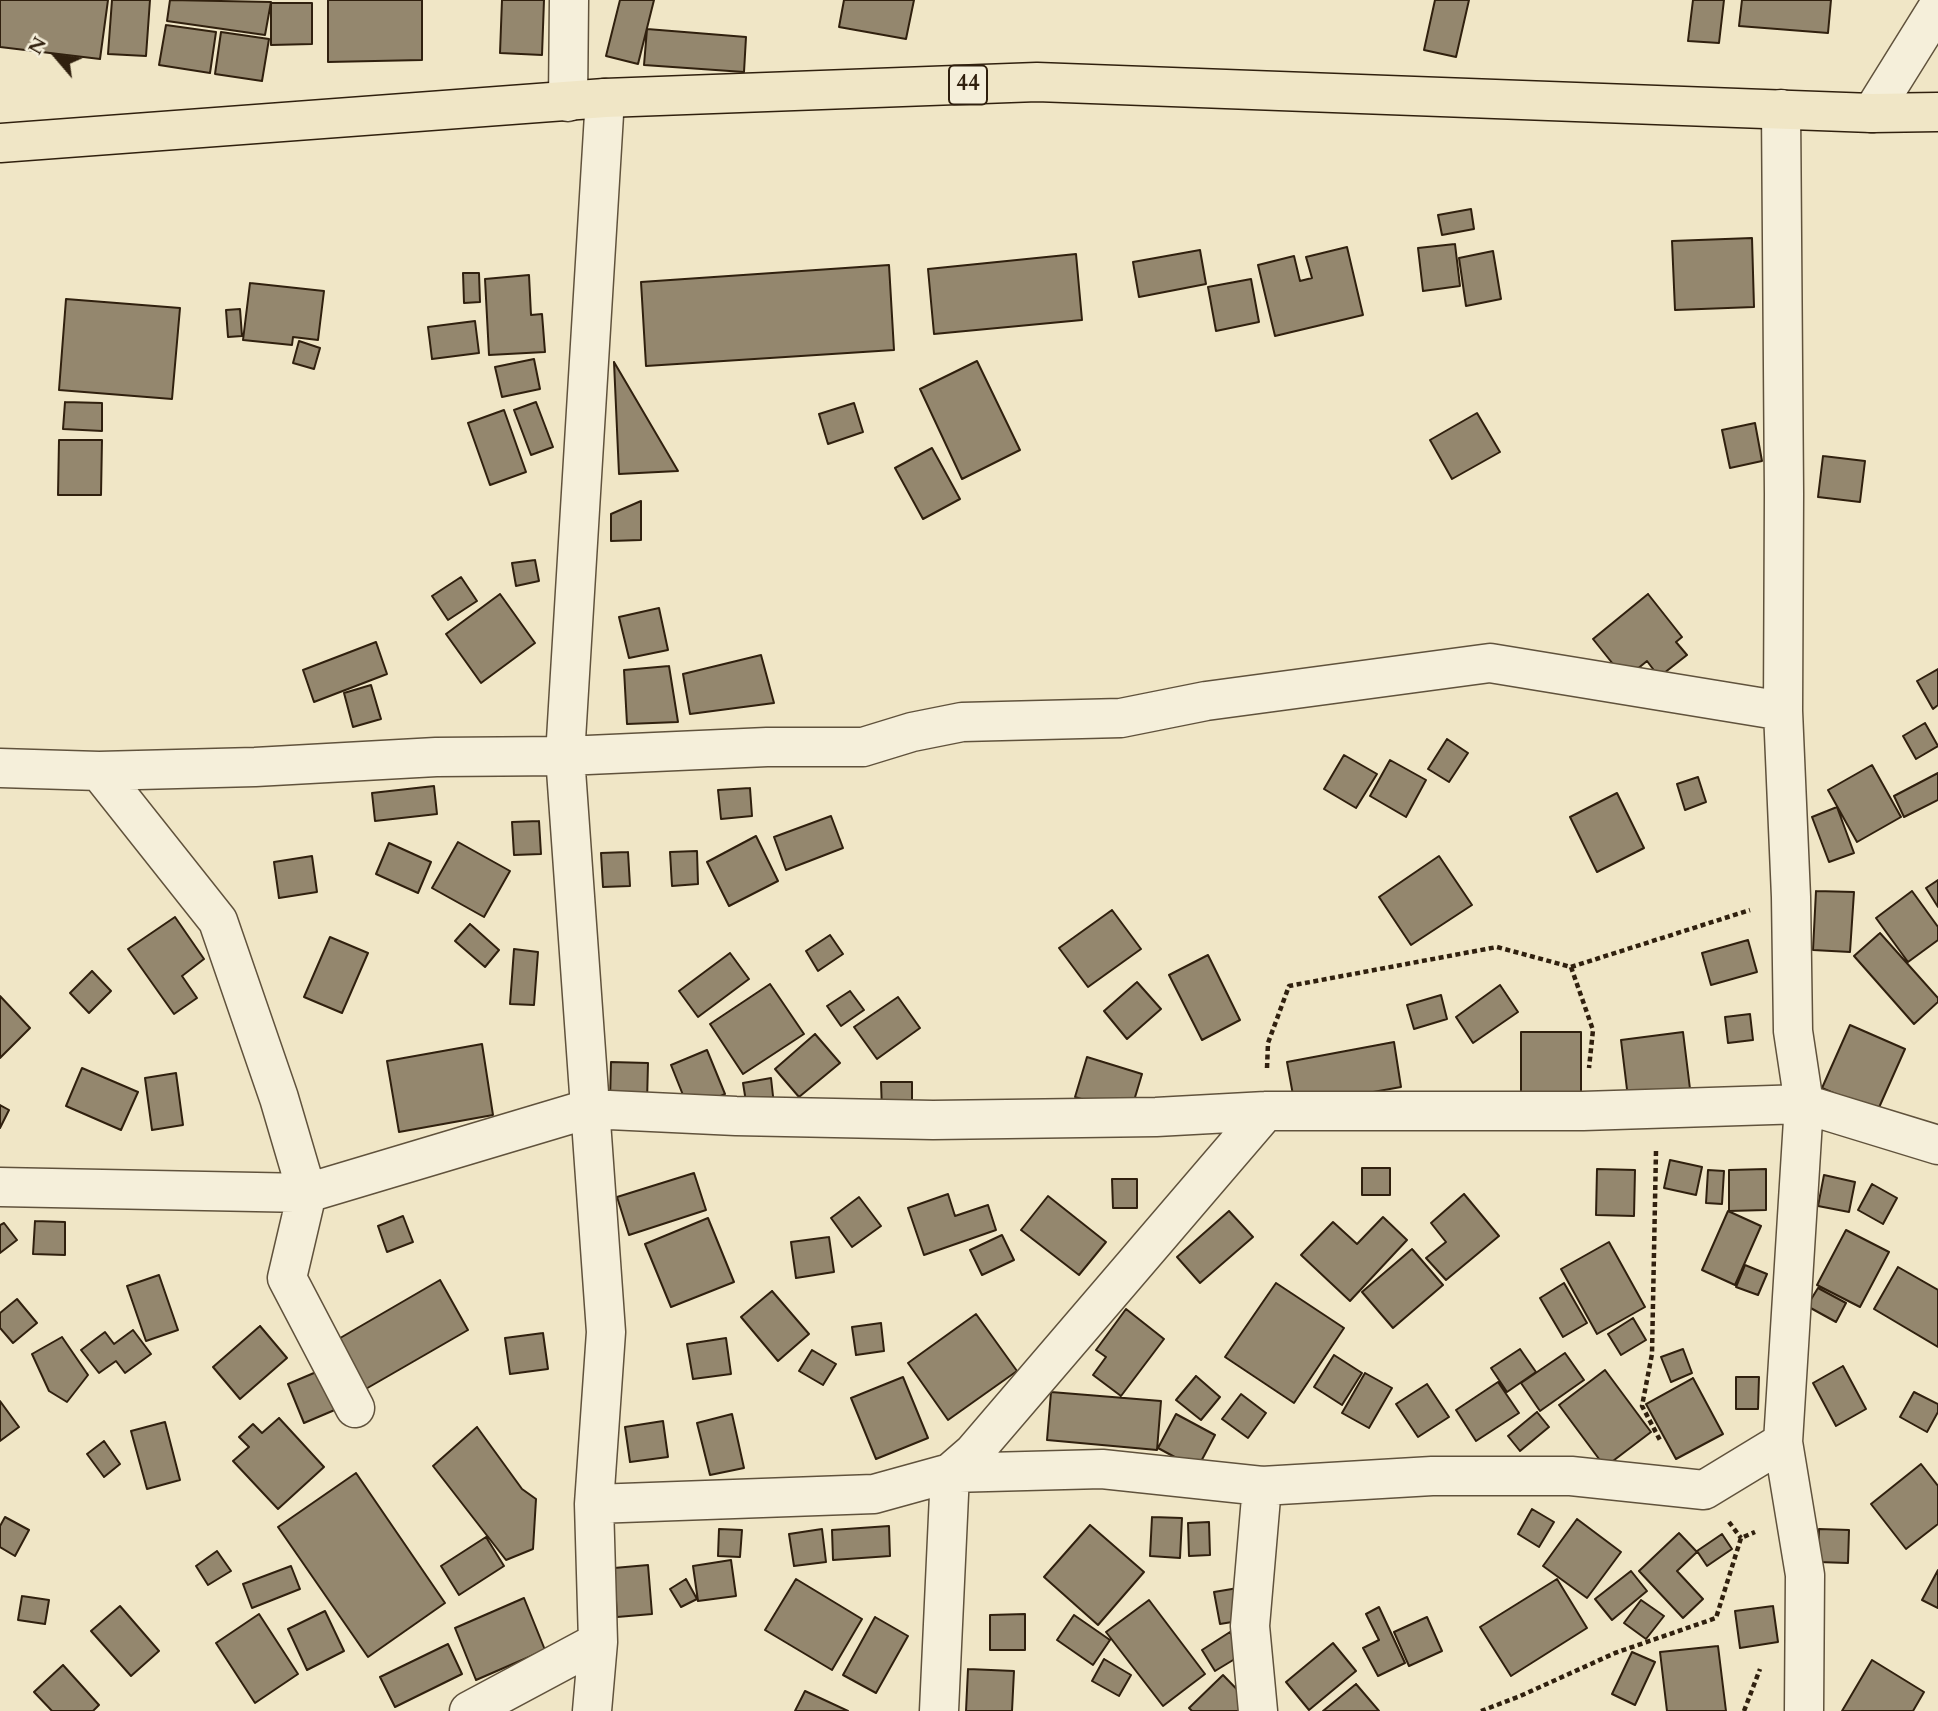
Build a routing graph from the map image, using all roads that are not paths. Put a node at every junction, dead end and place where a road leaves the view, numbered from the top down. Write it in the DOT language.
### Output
graph roads {
  1 [pos="569,0"];
  2 [pos="1938,7"];
  3 [pos="605,98"];
  4 [pos="568,102"];
  5 [pos="1781,109"];
  6 [pos="1938,112"];
  7 [pos="1871,113"];
  8 [pos="0,143"];
  9 [pos="1783,711"];
  10 [pos="565,756"];
  11 [pos="0,768"];
  12 [pos="99,771"];
  13 [pos="1804,1104"];
  14 [pos="589,1110"];
  15 [pos="1266,1111"];
  16 [pos="1938,1145"];
  17 [pos="0,1187"];
  18 [pos="307,1193"];
  19 [pos="355,1408"];
  20 [pos="1783,1442"];
  21 [pos="950,1473"];
  22 [pos="1262,1486"];
  23 [pos="594,1504"];
  24 [pos="598,1642"];
  25 [pos="469,1711"];
  26 [pos="592,1711"];
  27 [pos="939,1711"];
  28 [pos="1258,1711"];
  29 [pos="1804,1711"];
  1 -- 4 [label="street"];
  2 -- 7 [label="street"];
  3 -- 4 [label="main road, 44"];
  3 -- 5 [label="main road, 44"];
  3 -- 10 [label="street"];
  4 -- 8 [label="main road, 44"];
  5 -- 7 [label="main road, 44"];
  5 -- 9 [label="street"];
  6 -- 7 [label="main road, 44"];
  9 -- 10 [label="street"];
  9 -- 13 [label="street"];
  10 -- 12 [label="street"];
  10 -- 14 [label="street"];
  11 -- 12 [label="street"];
  12 -- 18 [label="street"];
  13 -- 15 [label="street"];
  13 -- 16 [label="street"];
  13 -- 20 [label="street"];
  14 -- 15 [label="street"];
  14 -- 18 [label="street"];
  14 -- 23 [label="street"];
  15 -- 21 [label="street"];
  17 -- 18 [label="street"];
  18 -- 19 [label="street"];
  20 -- 22 [label="street"];
  20 -- 29 [label="street"];
  21 -- 22 [label="street"];
  21 -- 23 [label="street"];
  21 -- 27 [label="street"];
  22 -- 28 [label="street"];
  23 -- 24 [label="street"];
  24 -- 25 [label="street"];
  24 -- 26 [label="street"];
}
